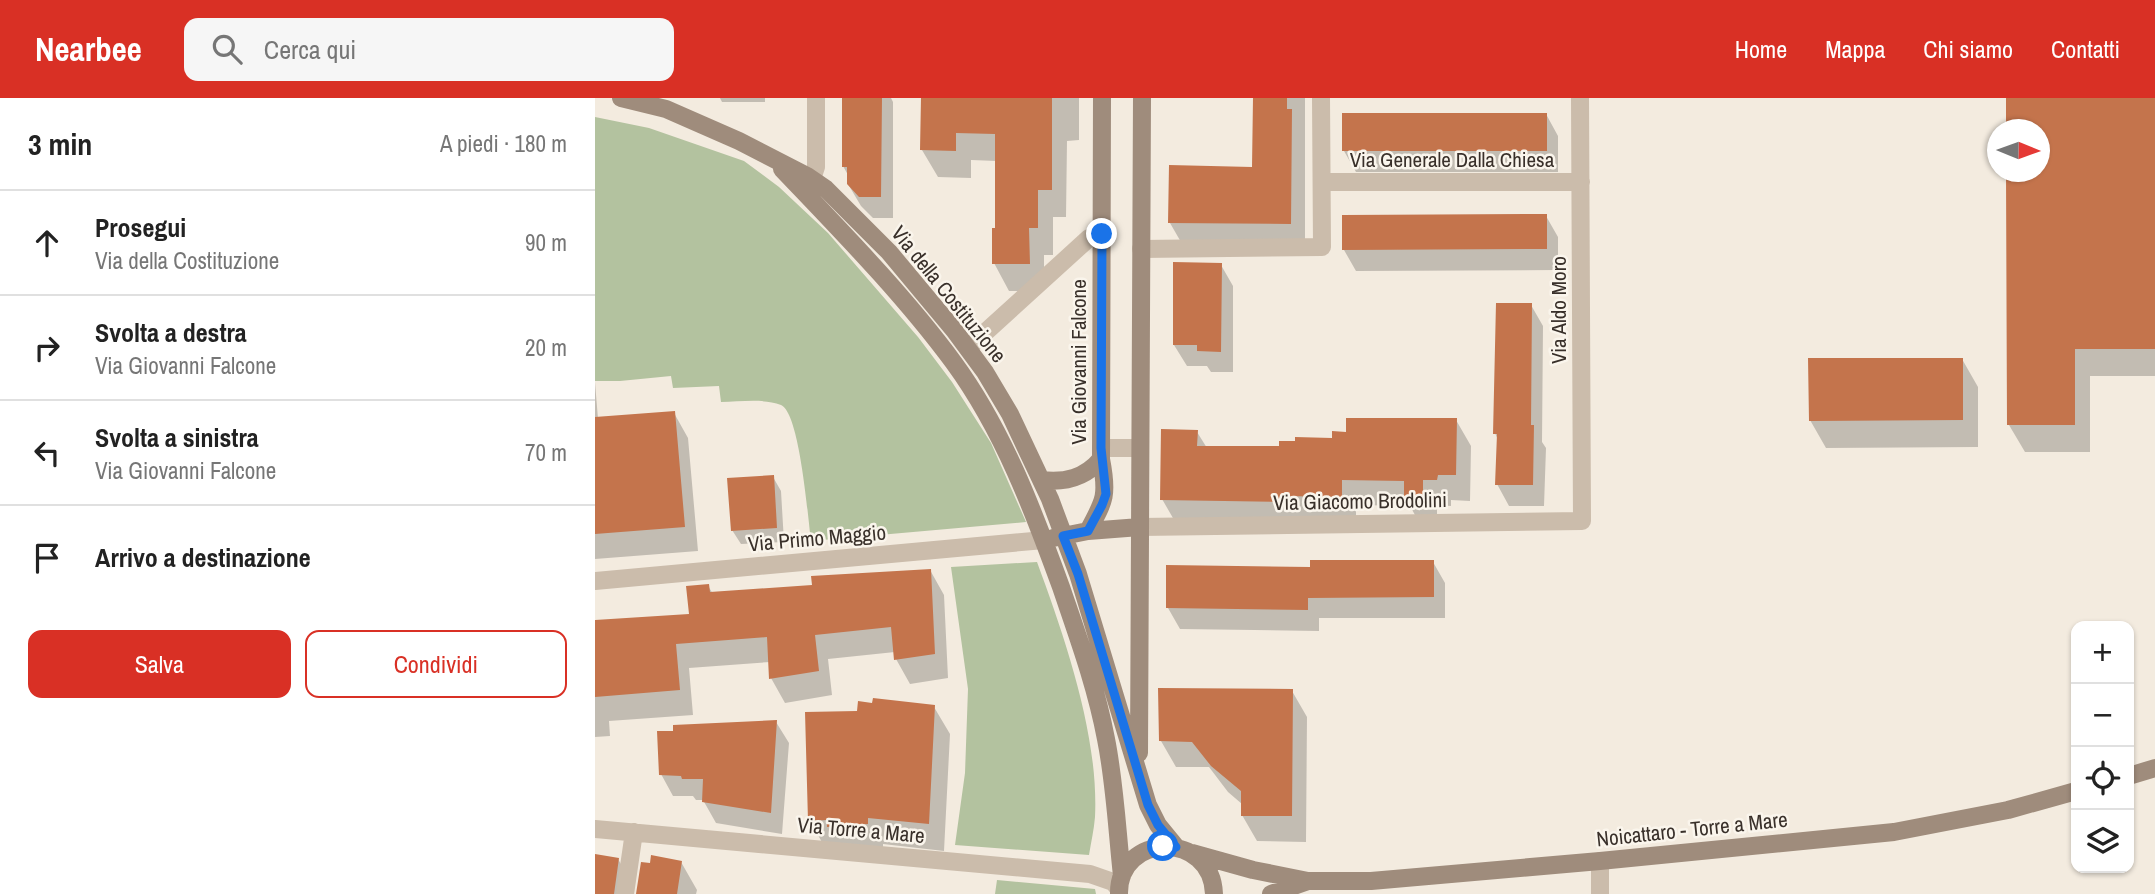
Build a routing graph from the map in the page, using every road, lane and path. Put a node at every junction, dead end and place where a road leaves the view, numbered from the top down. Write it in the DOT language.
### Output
graph roads {
  1 [pos="621,98"];
  2 [pos="816,98"];
  3 [pos="1102,98"];
  4 [pos="1142,98"];
  5 [pos="1321,98"];
  6 [pos="1580,98"];
  7 [pos="666,104"];
  8 [pos="1322,182"];
  9 [pos="1581,182"];
  10 [pos="810,188"];
  11 [pos="1102,234"];
  12 [pos="1141,249"];
  13 [pos="968,348"];
  14 [pos="1140,449"];
  15 [pos="1101,454"];
  16 [pos="1041,480"];
  17 [pos="1581,521"];
  18 [pos="1140,527"];
  19 [pos="1088,531"];
  20 [pos="1063,536"];
  21 [pos="1044,540"];
  22 [pos="595,581"];
  23 [pos="2155,768"];
  24 [pos="2134,774"];
  25 [pos="1140,778"];
  26 [pos="2071,792"];
  27 [pos="595,829"];
  28 [pos="634,832"];
  29 [pos="1184,850"];
  30 [pos="1600,862"];
  31 [pos="1308,881"];
  32 [pos="1120,886"];
  33 [pos="625,894"];
  34 [pos="1214,894"];
  35 [pos="1271,894"];
  36 [pos="1600,894"];
  1 -- 7 [label="street, Via della Costituzione"];
  2 -- 10 [label="street"];
  3 -- 11 [label="street, Via Giovanni Falcone"];
  4 -- 12 [label="street"];
  5 -- 8 [label="street"];
  6 -- 9 [label="street, Via Aldo Moro"];
  7 -- 10 [label="street, Via della Costituzione"];
  8 -- 9 [label="street, Via Generale Dalla Chiesa"];
  8 -- 12 [label="street"];
  9 -- 17 [label="street, Via Aldo Moro"];
  10 -- 13 [label="street, Via della Costituzione"];
  10 -- 21 [label="street, Via della Costituzione"];
  11 -- 13 [label="street"];
  11 -- 15 [label="street, Via Giovanni Falcone"];
  12 -- 14 [label="street"];
  13 -- 16 [label="street, Via della Costituzione"];
  14 -- 15 [label="street"];
  14 -- 18 [label="street"];
  15 -- 16 [label="street, Via Giovanni Falcone"];
  15 -- 19 [label="street, Via Giovanni Falcone"];
  16 -- 20 [label="street, Via della Costituzione"];
  17 -- 18 [label="street, Via Giacomo Brodolini"];
  18 -- 19 [label="street"];
  18 -- 25 [label="street"];
  19 -- 20 [label="street"];
  20 -- 21 [label="street"];
  20 -- 25 [label="street, Via della Costituzione"];
  21 -- 22 [label="street, Via Primo Maggio"];
  21 -- 32 [label="street, Via della Costituzione"];
  23 -- 24 [label="street"];
  25 -- 29 [label="street, Via della Costituzione"];
  26 -- 30 [label="street, Noicattaro - Torre a Mare"];
  27 -- 28 [label="street, Via Torre a Mare"];
  28 -- 32 [label="street, Via Torre a Mare"];
  28 -- 33 [label="street"];
  29 -- 31 [label="street, Noicattaro - Torre a Mare"];
  29 -- 32 [label="street"];
  29 -- 34 [label="street, Via della Costituzione"];
  30 -- 31 [label="street, Noicattaro - Torre a Mare"];
  30 -- 36 [label="street"];
  31 -- 35 [label="street, Noicattaro - Torre a Mare"];
}
